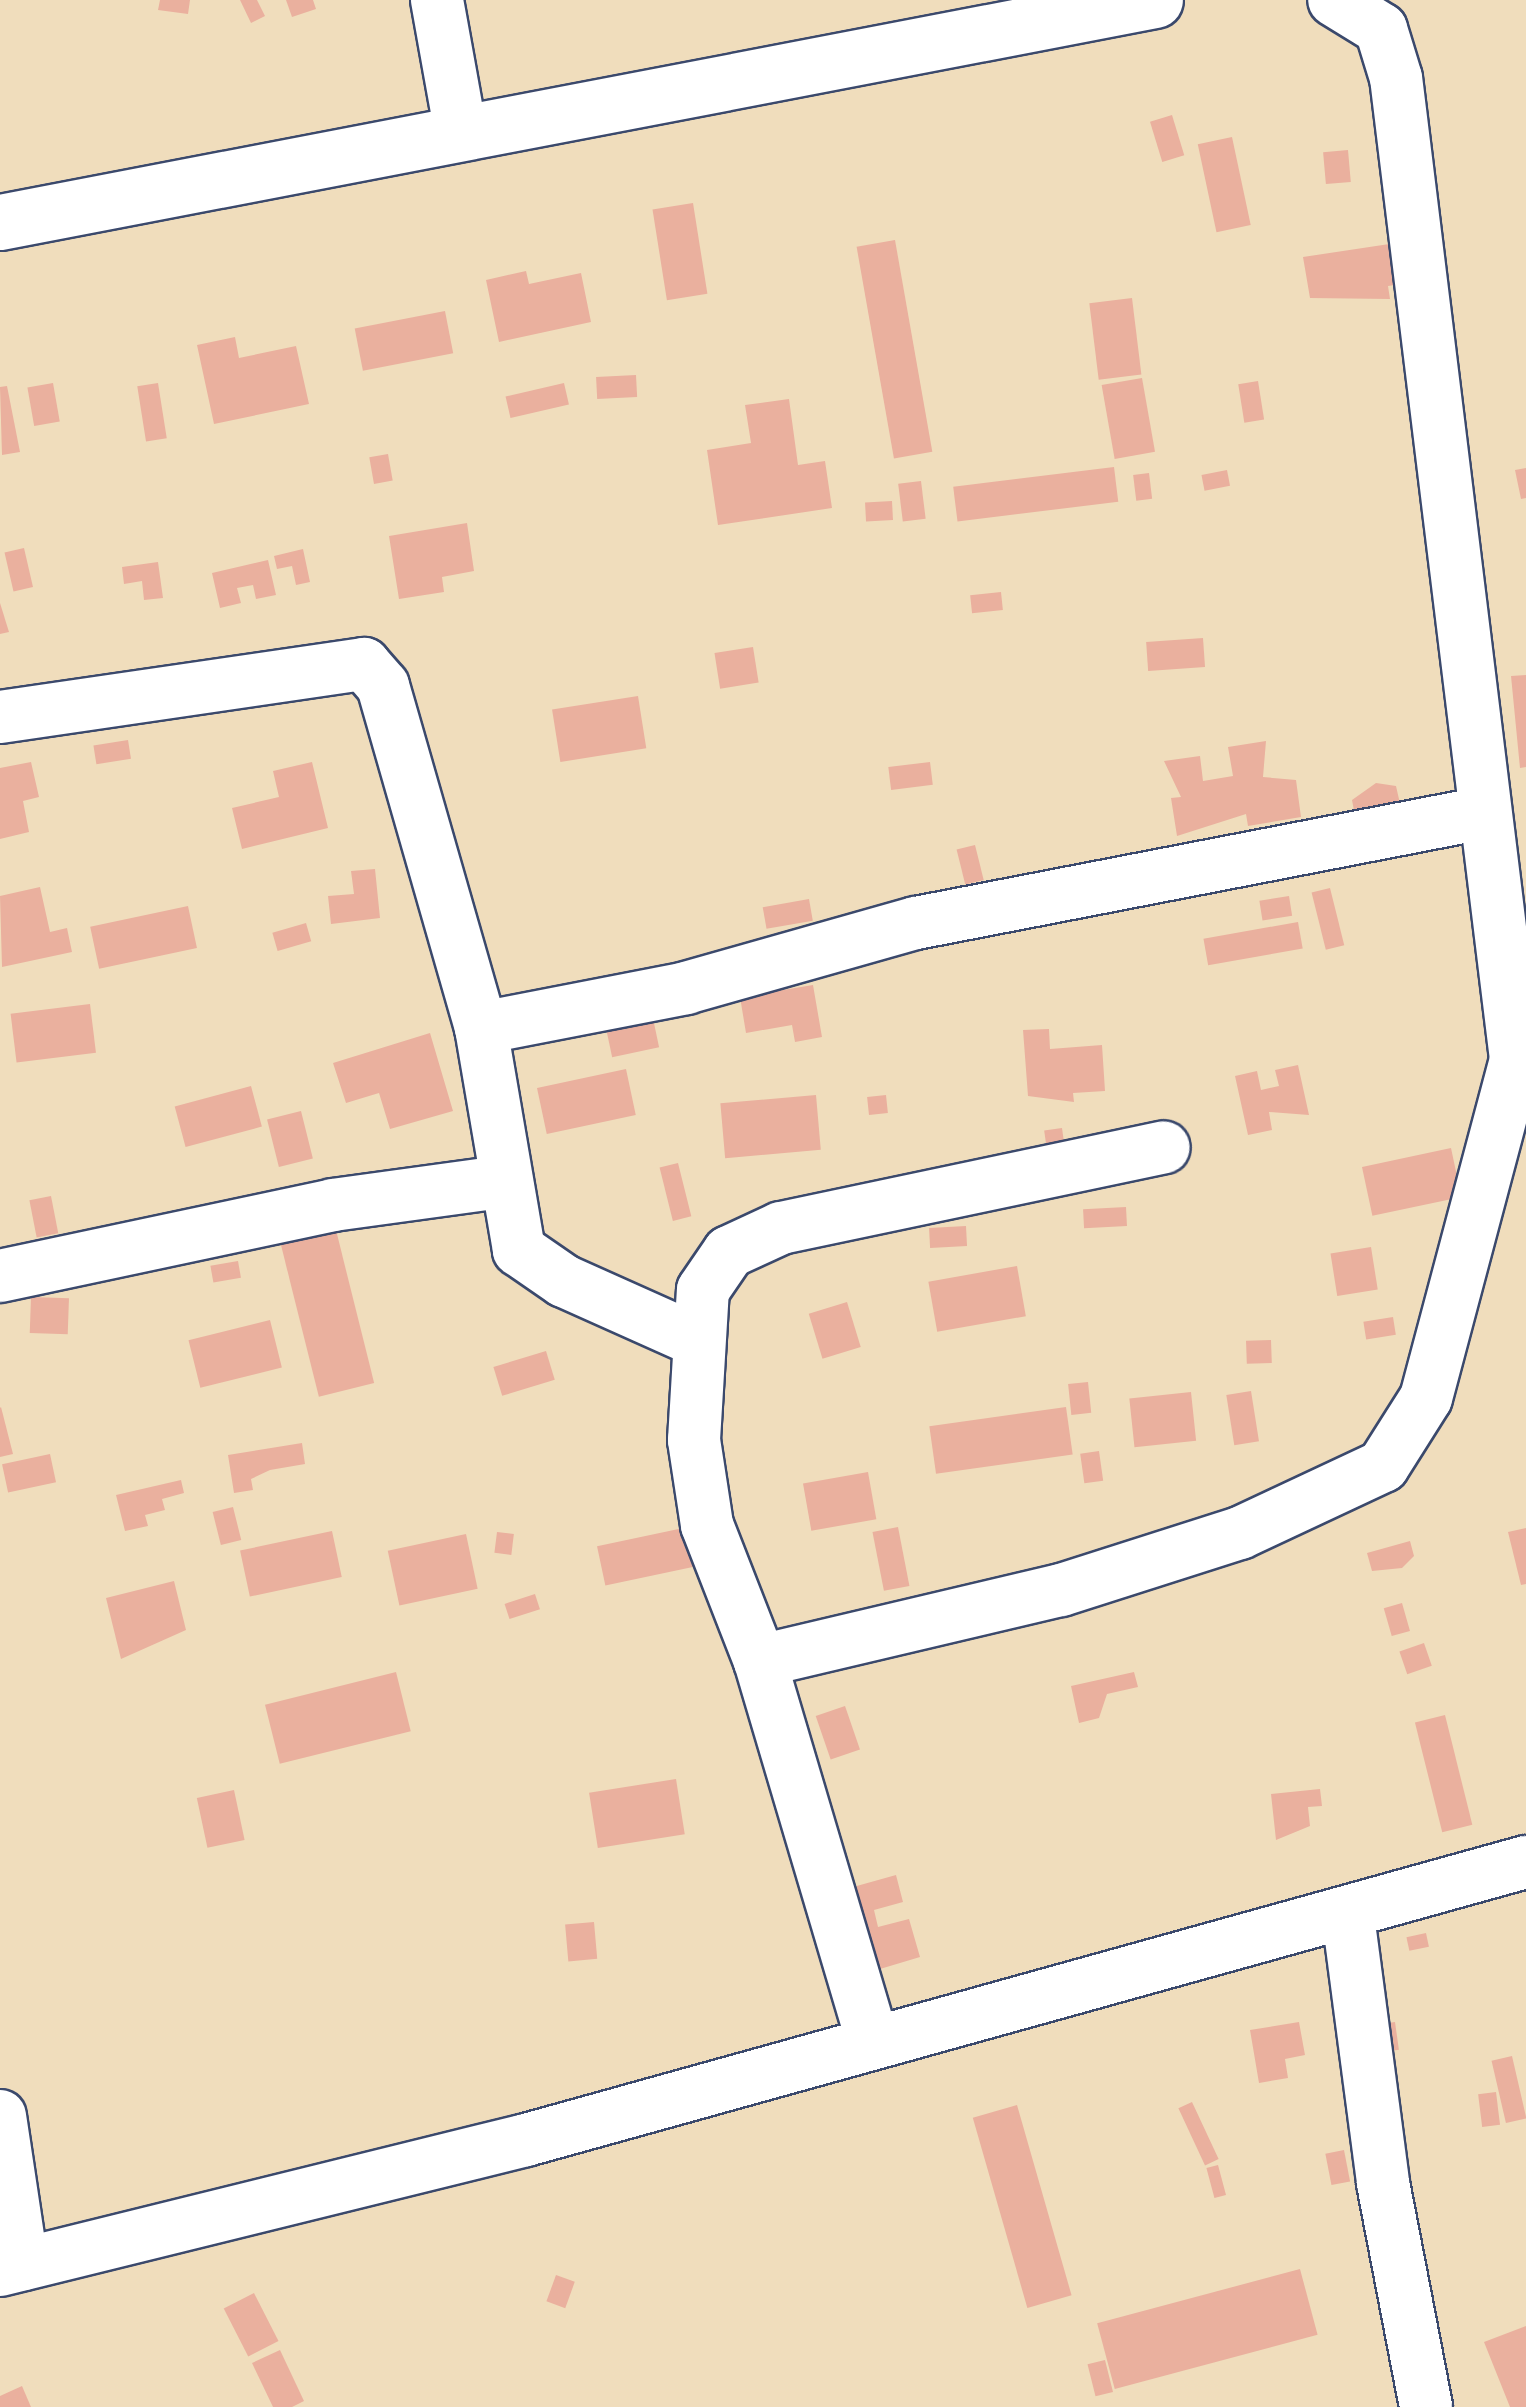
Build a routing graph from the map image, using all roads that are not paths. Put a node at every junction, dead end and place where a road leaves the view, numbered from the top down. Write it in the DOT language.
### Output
graph roads {
  1 [pos="437,0"];
  2 [pos="1154,0"];
  3 [pos="1334,0"];
  4 [pos="461,132"];
  5 [pos="0,222"];
  6 [pos="0,717"];
  7 [pos="1483,812"];
  8 [pos="1516,937"];
  9 [pos="482,1028"];
  10 [pos="1164,1147"];
  11 [pos="502,1182"];
  12 [pos="0,1276"];
  13 [pos="696,1340"];
  14 [pos="760,1661"];
  15 [pos="1526,1862"];
  16 [pos="1348,1916"];
  17 [pos="872,2039"];
  18 [pos="0,2116"];
  19 [pos="11,2267"];
  20 [pos="1426,2407"];
  1 -- 4 [label="street"];
  2 -- 4 [label="main road"];
  3 -- 7 [label="street"];
  4 -- 5 [label="main road"];
  6 -- 9 [label="street"];
  7 -- 8 [label="street"];
  7 -- 9 [label="street"];
  8 -- 14 [label="street"];
  9 -- 11 [label="street"];
  10 -- 13 [label="street"];
  11 -- 12 [label="street"];
  11 -- 13 [label="street"];
  13 -- 14 [label="street"];
  14 -- 17 [label="street"];
  15 -- 16 [label="street"];
  16 -- 17 [label="street"];
  16 -- 20 [label="street"];
  17 -- 19 [label="street"];
  18 -- 19 [label="street"];
}
